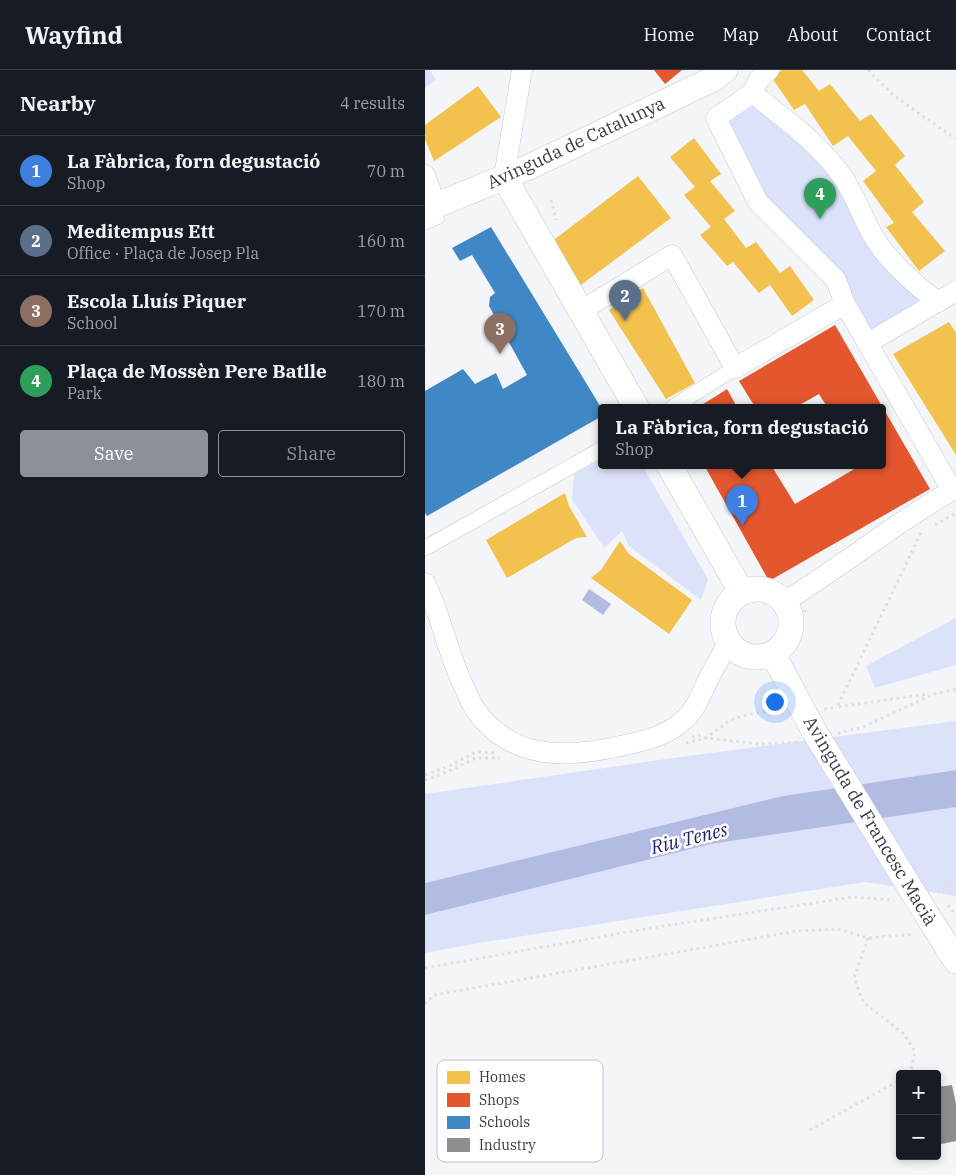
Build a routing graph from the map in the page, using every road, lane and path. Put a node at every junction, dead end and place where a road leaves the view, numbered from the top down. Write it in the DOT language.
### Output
graph roads {
  1 [pos="522,70"];
  2 [pos="725,70"];
  3 [pos="769,70"];
  4 [pos="868,70"];
  5 [pos="752,93"];
  6 [pos="956,139"];
  7 [pos="425,175"];
  8 [pos="504,177"];
  9 [pos="551,200"];
  10 [pos="429,214"];
  11 [pos="556,220"];
  12 [pos="956,291"];
  13 [pos="938,302"];
  14 [pos="845,304"];
  15 [pos="581,311"];
  16 [pos="868,343"];
  17 [pos="735,368"];
  18 [pos="634,404"];
  19 [pos="678,404"];
  20 [pos="598,451"];
  21 [pos="671,469"];
  22 [pos="954,489"];
  23 [pos="956,512"];
  24 [pos="425,548"];
  25 [pos="425,583"];
  26 [pos="742,593"];
  27 [pos="795,604"];
  28 [pos="729,642"];
  29 [pos="784,655"];
  30 [pos="934,694"];
  31 [pos="819,702"];
  32 [pos="837,707"];
  33 [pos="786,710"];
  34 [pos="821,718"];
  35 [pos="706,738"];
  36 [pos="507,760"];
  37 [pos="425,780"];
  38 [pos="915,896"];
  39 [pos="938,932"];
  40 [pos="868,938"];
  41 [pos="956,961"];
  42 [pos="425,968"];
  43 [pos="425,1004"];
  44 [pos="911,1070"];
  45 [pos="896,1082"];
  46 [pos="810,1130"];
  1 -- 8 [label="street"];
  2 -- 8 [label="street, Avinguda de Catalunya"];
  3 -- 5 [label="street"];
  4 -- 6 [label="path"];
  5 -- 13 [label="street"];
  5 -- 14 [label="street"];
  7 -- 10 [label="street"];
  8 -- 10 [label="street, Avinguda de Catalunya"];
  8 -- 15 [label="street"];
  9 -- 11 [label="path"];
  12 -- 13 [label="street"];
  13 -- 16 [label="street"];
  14 -- 16 [label="street"];
  14 -- 17 [label="street"];
  15 -- 17 [label="street"];
  15 -- 18 [label="street"];
  16 -- 22 [label="street"];
  17 -- 19 [label="street"];
  20 -- 24 [label="street"];
  21 -- 26 [label="street"];
  22 -- 27 [label="street"];
  23 -- 32 [label="path"];
  25 -- 28 [label="street"];
  26 -- 27 [label="street"];
  26 -- 28 [label="street"];
  27 -- 29 [label="path"];
  27 -- 29 [label="street"];
  28 -- 29 [label="street"];
  29 -- 34 [label="street, Avinguda de Francesc Macià"];
  30 -- 32 [label="path"];
  31 -- 34 [label="path"];
  32 -- 34 [label="path"];
  33 -- 35 [label="path"];
  34 -- 38 [label="street, Avinguda de Francesc Macià, bridge"];
  36 -- 37 [label="path"];
  38 -- 39 [label="street, Avinguda de Francesc Macià"];
  38 -- 42 [label="path"];
  39 -- 40 [label="path"];
  39 -- 41 [label="street, Avinguda de Francesc Macià"];
  40 -- 43 [label="path"];
  40 -- 44 [label="path"];
  45 -- 46 [label="path"];
}
